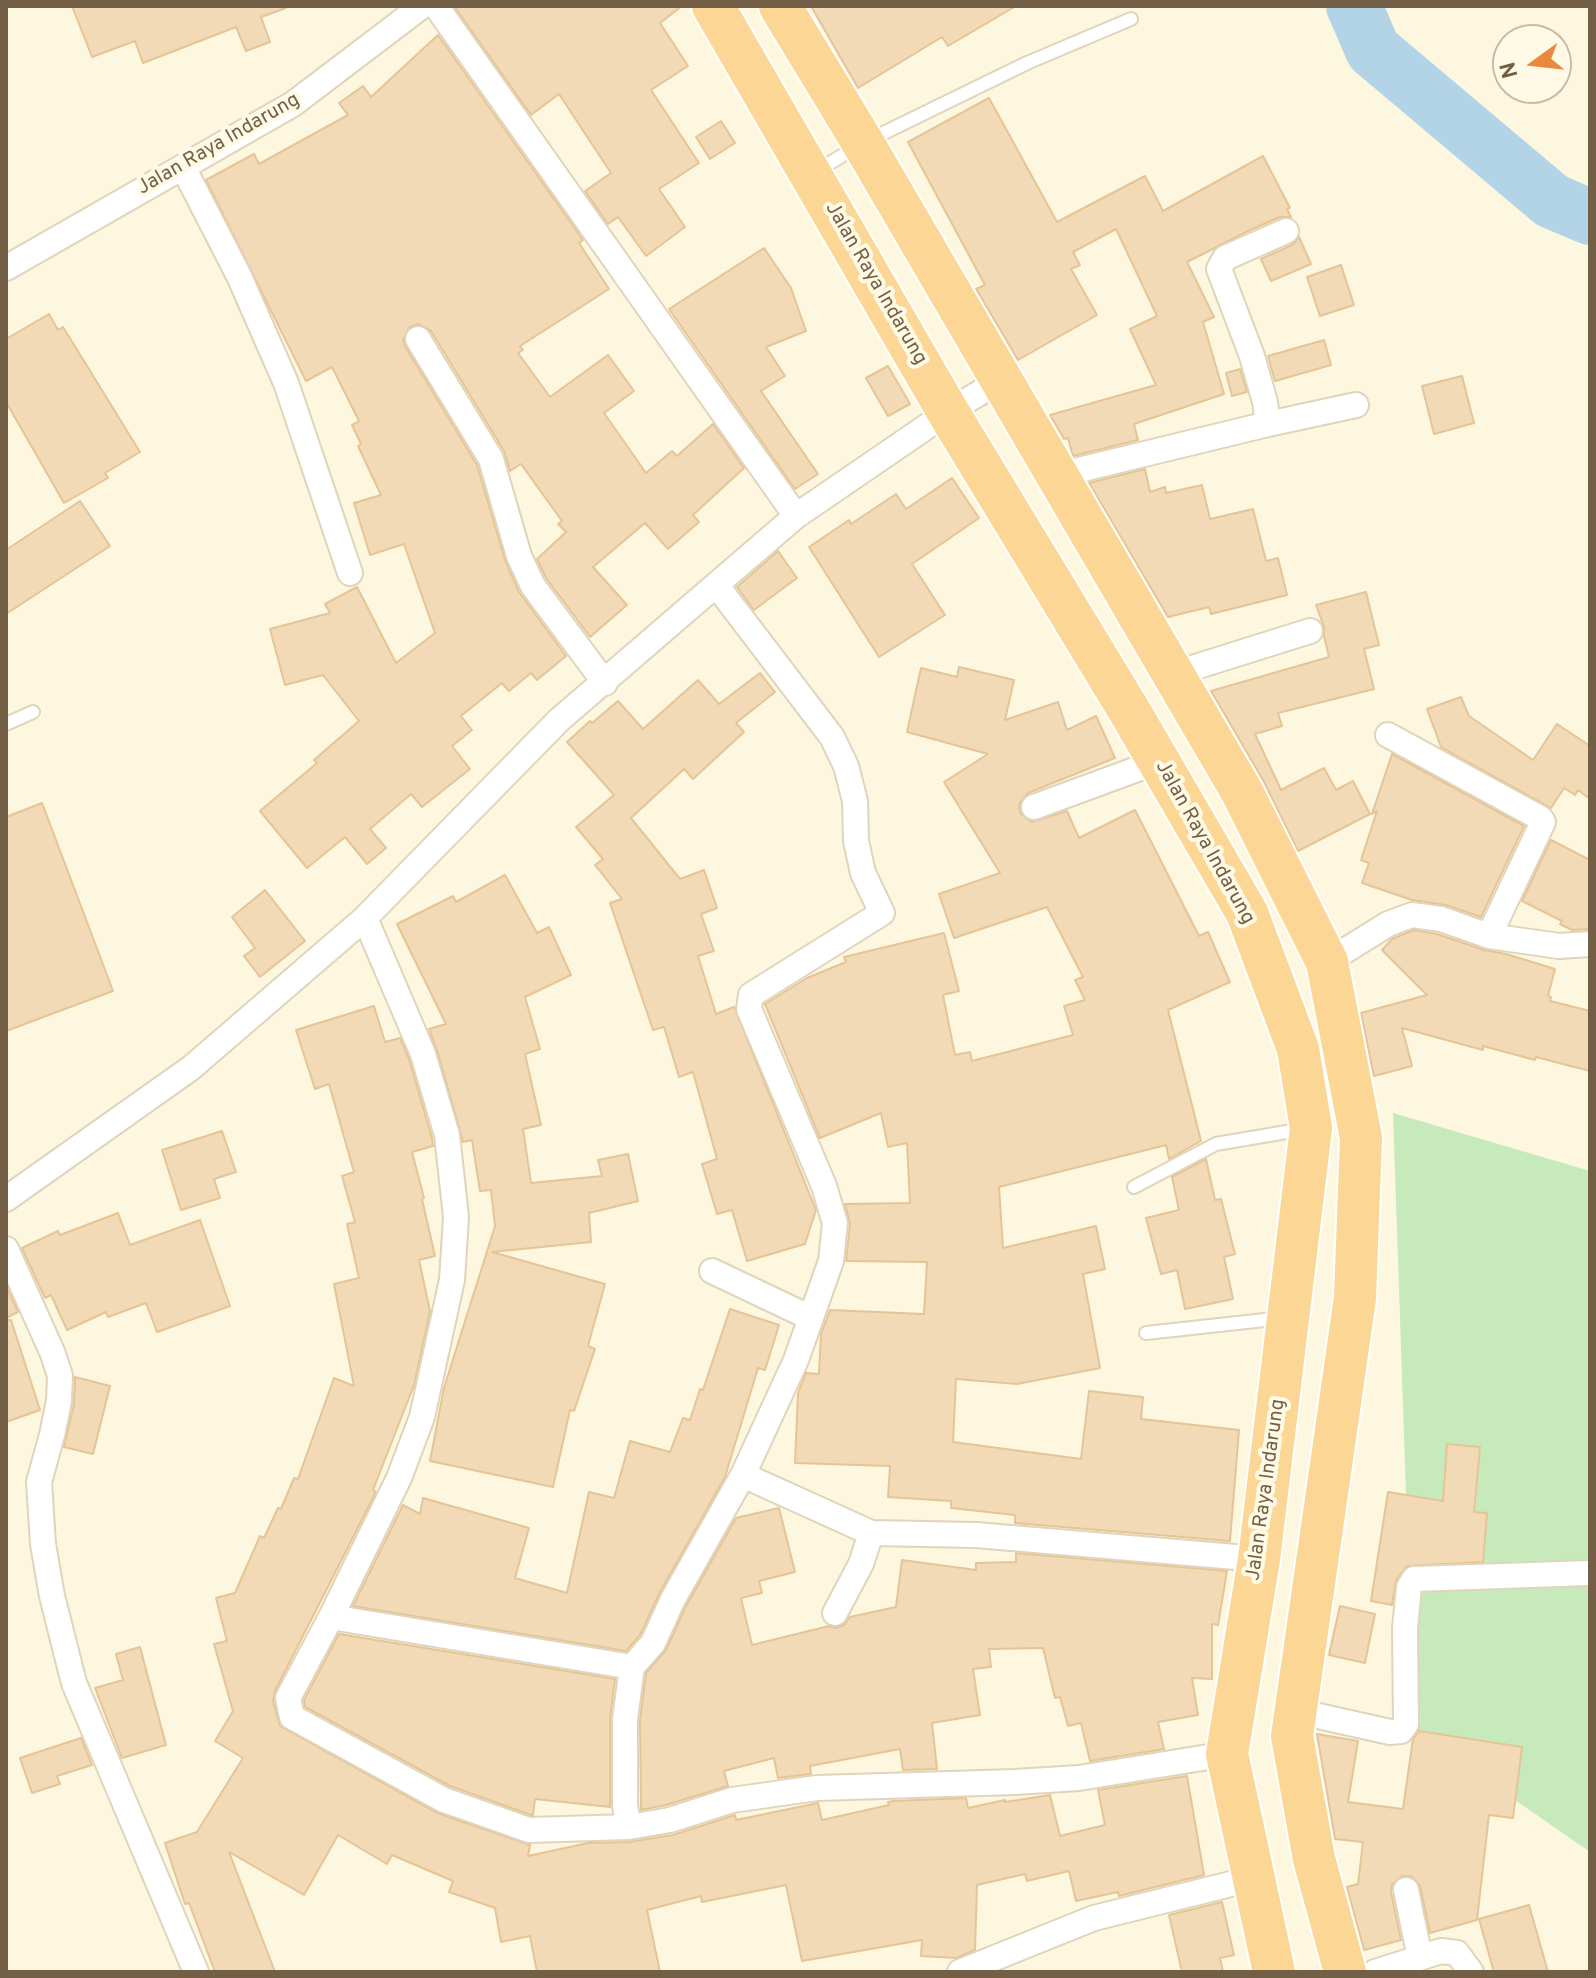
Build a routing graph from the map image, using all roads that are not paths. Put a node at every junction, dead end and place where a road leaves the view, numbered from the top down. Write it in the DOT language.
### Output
graph roads {
  1 [pos="422,6"];
  2 [pos="436,6"];
  3 [pos="713,6"];
  4 [pos="780,6"];
  5 [pos="1131,19"];
  6 [pos="863,143"];
  7 [pos="183,167"];
  8 [pos="812,173"];
  9 [pos="1286,231"];
  10 [pos="6,268"];
  11 [pos="418,339"];
  12 [pos="1001,380"];
  13 [pos="1356,405"];
  14 [pos="948,412"];
  15 [pos="1268,424"];
  16 [pos="1058,475"];
  17 [pos="796,516"];
  18 [pos="350,573"];
  19 [pos="717,586"];
  20 [pos="1310,631"];
  21 [pos="1173,674"];
  22 [pos="605,683"];
  23 [pos="33,712"];
  24 [pos="6,724"];
  25 [pos="1388,735"];
  26 [pos="1159,761"];
  27 [pos="1034,807"];
  28 [pos="365,918"];
  29 [pos="1489,936"];
  30 [pos="1590,944"];
  31 [pos="1327,962"];
  32 [pos="1311,1128"];
  33 [pos="1134,1187"];
  34 [pos="6,1199"];
  35 [pos="6,1249"];
  36 [pos="712,1271"];
  37 [pos="1290,1317"];
  38 [pos="811,1318"];
  39 [pos="1146,1333"];
  40 [pos="743,1475"];
  41 [pos="871,1533"];
  42 [pos="1259,1559"];
  43 [pos="1590,1573"];
  44 [pos="835,1613"];
  45 [pos="331,1617"];
  46 [pos="632,1667"];
  47 [pos="1296,1711"];
  48 [pos="1227,1754"];
  49 [pos="629,1827"];
  50 [pos="1255,1878"];
  51 [pos="1406,1890"];
  52 [pos="1420,1958"];
  53 [pos="196,1972"];
  54 [pos="960,1972"];
  55 [pos="1274,1972"];
  56 [pos="1345,1972"];
  57 [pos="1375,1972"];
  58 [pos="1471,1972"];
  1 -- 7 [label="street, Jalan Raya Indarung"];
  2 -- 17 [label="street"];
  3 -- 8 [label="highway, Jalan Raya Indarung"];
  4 -- 6 [label="highway"];
  5 -- 6 [label="lane"];
  6 -- 8 [label="lane"];
  6 -- 12 [label="highway"];
  7 -- 10 [label="street, Jalan Raya Indarung"];
  7 -- 18 [label="street"];
  8 -- 14 [label="highway, Jalan Raya Indarung"];
  9 -- 15 [label="street"];
  11 -- 22 [label="street"];
  12 -- 14 [label="street"];
  12 -- 16 [label="highway"];
  13 -- 15 [label="street"];
  14 -- 17 [label="street"];
  14 -- 26 [label="highway, Jalan Raya Indarung"];
  15 -- 16 [label="street"];
  16 -- 21 [label="highway"];
  17 -- 19 [label="street"];
  19 -- 22 [label="street"];
  19 -- 38 [label="street"];
  20 -- 21 [label="street"];
  21 -- 31 [label="highway"];
  22 -- 28 [label="street"];
  23 -- 24 [label="lane"];
  25 -- 29 [label="street"];
  26 -- 27 [label="street"];
  26 -- 32 [label="highway, Jalan Raya Indarung"];
  28 -- 34 [label="street"];
  28 -- 45 [label="street"];
  29 -- 30 [label="street"];
  29 -- 31 [label="street"];
  31 -- 47 [label="highway"];
  32 -- 33 [label="lane"];
  32 -- 37 [label="highway, Jalan Raya Indarung"];
  35 -- 53 [label="street"];
  36 -- 38 [label="street"];
  37 -- 39 [label="lane"];
  37 -- 42 [label="highway, Jalan Raya Indarung"];
  38 -- 40 [label="street"];
  40 -- 41 [label="street"];
  40 -- 46 [label="street"];
  41 -- 42 [label="street"];
  41 -- 44 [label="street"];
  42 -- 48 [label="highway, Jalan Raya Indarung"];
  43 -- 47 [label="street"];
  45 -- 46 [label="street"];
  45 -- 49 [label="street"];
  46 -- 49 [label="street"];
  47 -- 56 [label="highway"];
  48 -- 49 [label="street"];
  48 -- 50 [label="highway, Jalan Raya Indarung"];
  50 -- 54 [label="street"];
  50 -- 55 [label="highway, Jalan Raya Indarung"];
  51 -- 52 [label="street"];
  52 -- 57 [label="street"];
  52 -- 58 [label="street"];
}
